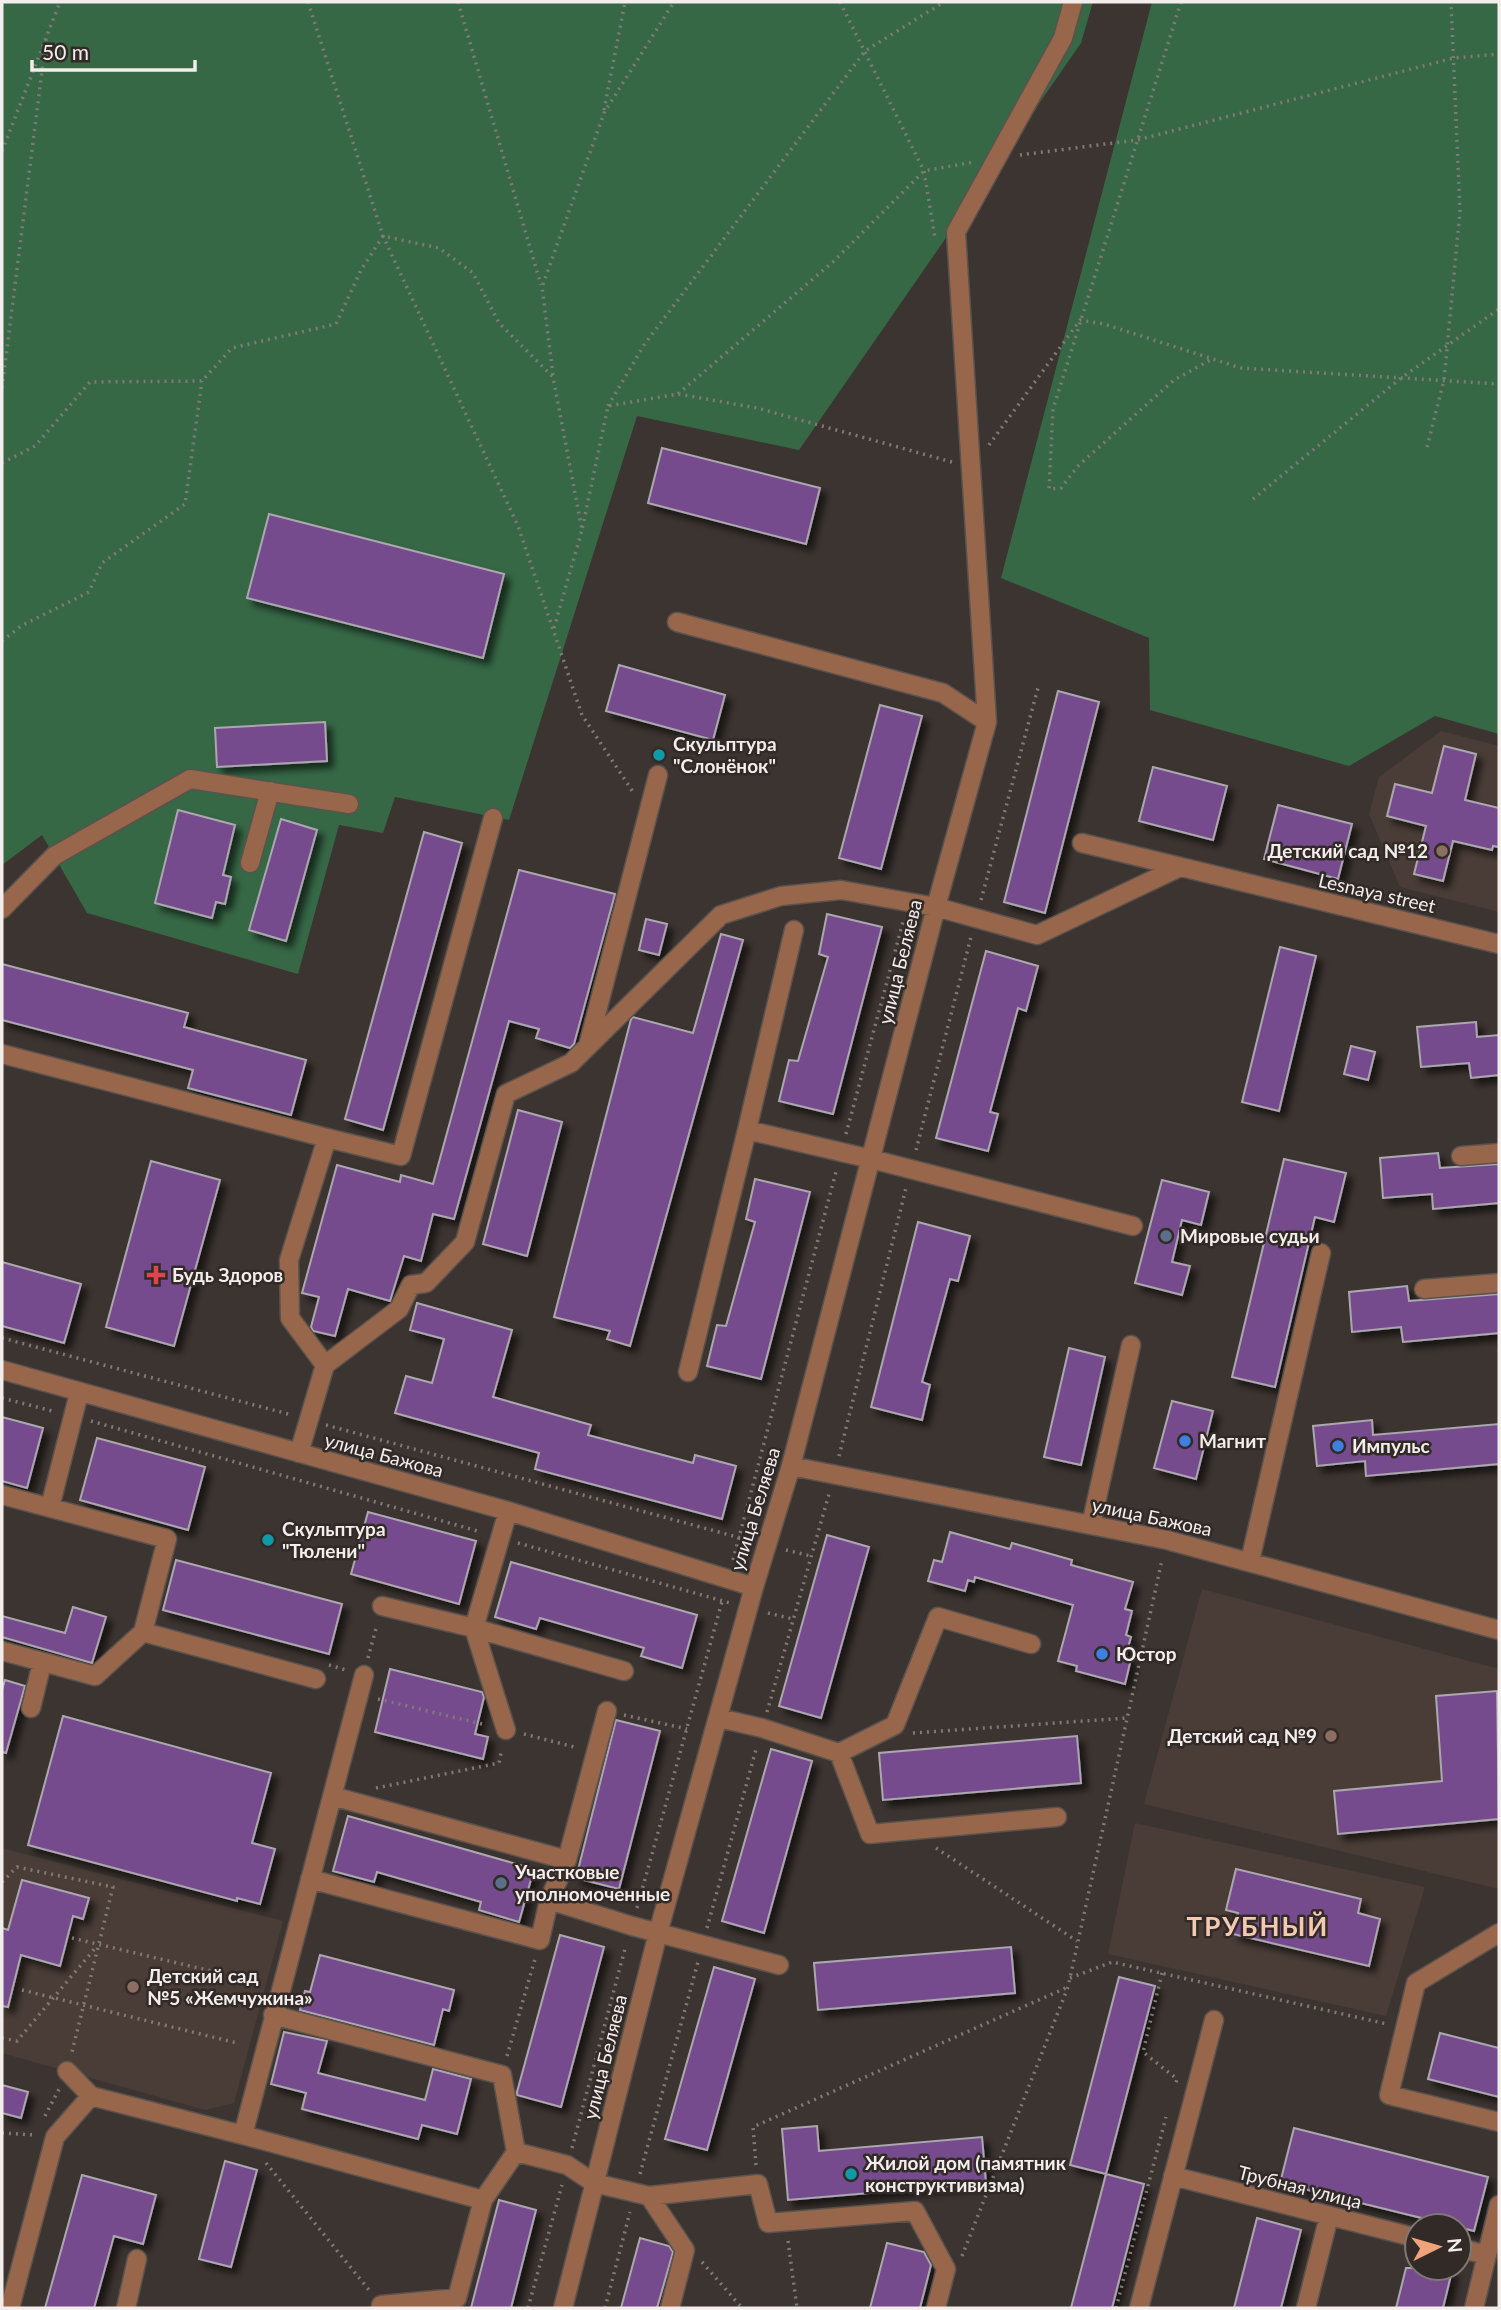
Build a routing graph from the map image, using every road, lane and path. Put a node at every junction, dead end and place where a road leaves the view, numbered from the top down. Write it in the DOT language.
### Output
graph roads {
  1 [pos="60,2"];
  2 [pos="308,2"];
  3 [pos="458,2"];
  4 [pos="625,2"];
  5 [pos="674,2"];
  6 [pos="840,2"];
  7 [pos="944,2"];
  8 [pos="1073,2"];
  9 [pos="1181,2"];
  10 [pos="1451,2"];
  11 [pos="46,40"];
  12 [pos="865,51"];
  13 [pos="1499,54"];
  14 [pos="1454,58"];
  15 [pos="604,113"];
  16 [pos="2,151"];
  17 [pos="997,158"];
  18 [pos="924,171"];
  19 [pos="383,236"];
  20 [pos="935,239"];
  21 [pos="542,287"];
  22 [pos="1499,309"];
  23 [pos="1080,320"];
  24 [pos="1447,345"];
  25 [pos="1212,359"];
  26 [pos="553,377"];
  27 [pos="1401,378"];
  28 [pos="1444,380"];
  29 [pos="202,381"];
  30 [pos="1499,384"];
  31 [pos="2,388"];
  32 [pos="678,394"];
  33 [pos="608,406"];
  34 [pos="1427,447"];
  35 [pos="2,463"];
  36 [pos="972,468"];
  37 [pos="1253,499"];
  38 [pos="582,530"];
  39 [pos="677,622"];
  40 [pos="553,629"];
  41 [pos="2,641"];
  42 [pos="1039,684"];
  43 [pos="988,722"];
  44 [pos="658,775"];
  45 [pos="270,792"];
  46 [pos="349,804"];
  47 [pos="647,814"];
  48 [pos="493,818"];
  49 [pos="1082,842"];
  50 [pos="250,863"];
  51 [pos="1180,867"];
  52 [pos="909,902"];
  53 [pos="936,907"];
  54 [pos="2,909"];
  55 [pos="976,918"];
  56 [pos="794,930"];
  57 [pos="1499,944"];
  58 [pos="588,1046"];
  59 [pos="2,1054"];
  60 [pos="747,1130"];
  61 [pos="327,1138"];
  62 [pos="841,1152"];
  63 [pos="1499,1153"];
  64 [pos="1461,1156"];
  65 [pos="871,1158"];
  66 [pos="911,1169"];
  67 [pos="1133,1226"];
  68 [pos="1321,1253"];
  69 [pos="1499,1283"];
  70 [pos="1424,1289"];
  71 [pos="2,1338"];
  72 [pos="1131,1345"];
  73 [pos="325,1365"];
  74 [pos="2,1370"];
  75 [pos="688,1372"];
  76 [pos="79,1393"];
  77 [pos="2,1398"];
  78 [pos="73,1416"];
  79 [pos="307,1419"];
  80 [pos="299,1454"];
  81 [pos="791,1466"];
  82 [pos="834,1474"];
  83 [pos="2,1494"];
  84 [pos="50,1507"];
  85 [pos="508,1511"];
  86 [pos="1091,1525"];
  87 [pos="500,1537"];
  88 [pos="739,1537"];
  89 [pos="1167,1540"];
  90 [pos="767,1545"];
  91 [pos="811,1556"];
  92 [pos="1250,1561"];
  93 [pos="728,1580"];
  94 [pos="754,1587"];
  95 [pos="722,1601"];
  96 [pos="382,1606"];
  97 [pos="748,1608"];
  98 [pos="793,1619"];
  99 [pos="474,1628"];
  100 [pos="1499,1630"];
  101 [pos="143,1632"];
  102 [pos="1031,1644"];
  103 [pos="2,1651"];
  104 [pos="42,1663"];
  105 [pos="624,1671"];
  106 [pos="321,1672"];
  107 [pos="364,1675"];
  108 [pos="359,1694"];
  109 [pos="31,1708"];
  110 [pos="607,1711"];
  111 [pos="719,1718"];
  112 [pos="1127,1718"];
  113 [pos="762,1728"];
  114 [pos="687,1729"];
  115 [pos="506,1730"];
  116 [pos="875,1735"];
  117 [pos="594,1752"];
  118 [pos="839,1753"];
  119 [pos="370,1789"];
  120 [pos="332,1796"];
  121 [pos="1057,1817"];
  122 [pos="934,1846"];
  123 [pos="567,1860"];
  124 [pos="310,1879"];
  125 [pos="2,1882"];
  126 [pos="549,1900"];
  127 [pos="632,1926"];
  128 [pos="658,1933"];
  129 [pos="1499,1933"];
  130 [pos="72,1938"];
  131 [pos="540,1940"];
  132 [pos="1077,1941"];
  133 [pos="99,1944"];
  134 [pos="703,1945"];
  135 [pos="779,1965"];
  136 [pos="1162,1973"];
  137 [pos="1070,1978"];
  138 [pos="249,1980"];
  139 [pos="1068,1987"];
  140 [pos="22,1990"];
  141 [pos="53,1998"];
  142 [pos="84,2005"];
  143 [pos="273,2015"];
  144 [pos="1214,2020"];
  145 [pos="1405,2028"];
  146 [pos="2,2038"];
  147 [pos="237,2043"];
  148 [pos="67,2071"];
  149 [pos="502,2075"];
  150 [pos="1173,2092"];
  151 [pos="91,2096"];
  152 [pos="1166,2117"];
  153 [pos="1499,2122"];
  154 [pos="41,2124"];
  155 [pos="2,2133"];
  156 [pos="36,2135"];
  157 [pos="243,2135"];
  158 [pos="516,2152"];
  159 [pos="567,2165"];
  160 [pos="1173,2176"];
  161 [pos="594,2183"];
  162 [pos="758,2184"];
  163 [pos="642,2195"];
  164 [pos="483,2200"];
  165 [pos="1499,2205"];
  166 [pos="1329,2216"];
  167 [pos="785,2221"];
  168 [pos="1403,2234"];
  169 [pos="1473,2252"];
  170 [pos="1487,2255"];
  171 [pos="137,2259"];
  172 [pos="702,2261"];
  173 [pos="957,2267"];
  174 [pos="381,2305"];
  175 [pos="10,2308"];
  176 [pos="126,2308"];
  177 [pos="528,2308"];
  178 [pos="563,2308"];
  179 [pos="605,2308"];
  180 [pos="670,2308"];
  181 [pos="742,2308"];
  182 [pos="797,2308"];
  183 [pos="936,2308"];
  184 [pos="1116,2308"];
  185 [pos="1139,2308"];
  186 [pos="1306,2308"];
  187 [pos="1474,2308"];
  1 -- 11 [label="path"];
  2 -- 19 [label="path"];
  3 -- 21 [label="path"];
  4 -- 15 [label="path"];
  5 -- 15 [label="path"];
  6 -- 12 [label="path"];
  7 -- 12 [label="path"];
  8 -- 17 [label="street, улица Беляева"];
  9 -- 23 [label="path"];
  10 -- 14 [label="path"];
  11 -- 16 [label="path"];
  11 -- 31 [label="path"];
  12 -- 18 [label="path"];
  12 -- 33 [label="path"];
  13 -- 14 [label="path"];
  14 -- 17 [label="path"];
  14 -- 24 [label="path"];
  15 -- 21 [label="path"];
  17 -- 18 [label="path"];
  17 -- 36 [label="street, улица Беляева"];
  18 -- 20 [label="path"];
  18 -- 32 [label="path"];
  19 -- 26 [label="path"];
  19 -- 29 [label="path"];
  19 -- 40 [label="path"];
  21 -- 26 [label="path"];
  22 -- 24 [label="path"];
  23 -- 25 [label="path"];
  23 -- 25 [label="path"];
  23 -- 36 [label="path"];
  24 -- 27 [label="path"];
  24 -- 28 [label="path"];
  25 -- 27 [label="path"];
  26 -- 38 [label="path"];
  27 -- 28 [label="path"];
  27 -- 37 [label="path"];
  28 -- 30 [label="path"];
  28 -- 34 [label="path"];
  29 -- 35 [label="path"];
  29 -- 41 [label="path"];
  32 -- 33 [label="path"];
  32 -- 36 [label="path"];
  33 -- 38 [label="path"];
  36 -- 43 [label="street, улица Беляева"];
  38 -- 40 [label="path"];
  39 -- 43 [label="street"];
  40 -- 47 [label="path"];
  42 -- 55 [label="path"];
  43 -- 53 [label="street, улица Беляева"];
  44 -- 47 [label="street"];
  45 -- 46 [label="street"];
  45 -- 50 [label="street"];
  45 -- 54 [label="street"];
  47 -- 58 [label="street"];
  48 -- 61 [label="street"];
  49 -- 51 [label="street, Lesnaya street"];
  51 -- 55 [label="street"];
  51 -- 57 [label="street, Lesnaya street"];
  52 -- 53 [label="street"];
  52 -- 58 [label="street"];
  52 -- 62 [label="path"];
  53 -- 55 [label="street"];
  53 -- 65 [label="street, улица Беляева"];
  55 -- 66 [label="path"];
  56 -- 60 [label="street"];
  58 -- 73 [label="street"];
  59 -- 61 [label="street"];
  60 -- 62 [label="street"];
  60 -- 75 [label="street"];
  61 -- 73 [label="street"];
  62 -- 65 [label="street"];
  62 -- 88 [label="path"];
  63 -- 64 [label="street"];
  65 -- 66 [label="street"];
  65 -- 81 [label="street, улица Беляева"];
  66 -- 67 [label="street"];
  66 -- 82 [label="path"];
  68 -- 92 [label="street"];
  69 -- 70 [label="street"];
  71 -- 79 [label="path"];
  72 -- 86 [label="street"];
  73 -- 79 [label="street"];
  74 -- 76 [label="street, улица Бажова"];
  76 -- 78 [label="street"];
  76 -- 80 [label="street, улица Бажова"];
  77 -- 78 [label="path"];
  78 -- 84 [label="street"];
  78 -- 87 [label="path"];
  79 -- 80 [label="street"];
  79 -- 88 [label="path"];
  80 -- 85 [label="street, улица Бажова"];
  81 -- 82 [label="street, улица Бажова"];
  81 -- 90 [label="street, улица Беляева"];
  82 -- 86 [label="street, улица Бажова"];
  82 -- 91 [label="path"];
  83 -- 84 [label="street"];
  84 -- 101 [label="street"];
  85 -- 87 [label="street"];
  85 -- 93 [label="street, улица Бажова"];
  86 -- 89 [label="street, улица Бажова"];
  87 -- 95 [label="path"];
  87 -- 99 [label="street"];
  88 -- 90 [label="path"];
  88 -- 93 [label="path"];
  89 -- 92 [label="street, улица Бажова"];
  89 -- 112 [label="path"];
  90 -- 91 [label="path"];
  90 -- 94 [label="street, улица Беляева"];
  91 -- 98 [label="path"];
  92 -- 100 [label="street, улица Бажова"];
  93 -- 94 [label="street, улица Бажова"];
  93 -- 95 [label="path"];
  94 -- 97 [label="street, улица Беляева"];
  95 -- 97 [label="path"];
  95 -- 114 [label="path"];
  96 -- 99 [label="street"];
  96 -- 107 [label="path"];
  97 -- 98 [label="path"];
  97 -- 111 [label="street, улица Беляева"];
  98 -- 113 [label="path"];
  99 -- 105 [label="street"];
  99 -- 115 [label="street"];
  101 -- 104 [label="street"];
  101 -- 106 [label="street"];
  102 -- 116 [label="street"];
  103 -- 104 [label="street"];
  104 -- 109 [label="street"];
  106 -- 107 [label="path"];
  107 -- 108 [label="street"];
  108 -- 115 [label="path"];
  108 -- 120 [label="street"];
  110 -- 114 [label="path"];
  110 -- 117 [label="street"];
  111 -- 113 [label="street"];
  111 -- 128 [label="street, улица Беляева"];
  112 -- 116 [label="path"];
  112 -- 132 [label="path"];
  113 -- 118 [label="street"];
  113 -- 134 [label="path"];
  114 -- 127 [label="path"];
  115 -- 117 [label="path"];
  115 -- 119 [label="path"];
  116 -- 118 [label="street"];
  117 -- 123 [label="street"];
  118 -- 121 [label="street"];
  120 -- 123 [label="street"];
  120 -- 124 [label="street"];
  122 -- 132 [label="path"];
  123 -- 126 [label="street"];
  124 -- 131 [label="street"];
  124 -- 143 [label="street"];
  125 -- 133 [label="path"];
  126 -- 127 [label="street"];
  126 -- 131 [label="street"];
  127 -- 128 [label="street"];
  127 -- 159 [label="path"];
  128 -- 134 [label="street"];
  128 -- 161 [label="street, улица Беляева"];
  129 -- 145 [label="street"];
  130 -- 133 [label="path"];
  131 -- 149 [label="path"];
  132 -- 137 [label="path"];
  133 -- 138 [label="path"];
  133 -- 141 [label="path"];
  133 -- 142 [label="path"];
  134 -- 135 [label="street"];
  134 -- 163 [label="path"];
  136 -- 137 [label="path"];
  136 -- 145 [label="path"];
  136 -- 150 [label="path"];
  137 -- 139 [label="path"];
  139 -- 162 [label="path"];
  139 -- 173 [label="path"];
  140 -- 141 [label="path"];
  141 -- 142 [label="path"];
  141 -- 146 [label="path"];
  142 -- 147 [label="path"];
  142 -- 148 [label="path"];
  143 -- 149 [label="street"];
  143 -- 157 [label="street"];
  144 -- 160 [label="street"];
  145 -- 153 [label="street"];
  148 -- 151 [label="street"];
  148 -- 154 [label="path"];
  149 -- 158 [label="street"];
  151 -- 157 [label="street"];
  151 -- 175 [label="street"];
  152 -- 184 [label="path"];
  155 -- 156 [label="path"];
  157 -- 164 [label="street"];
  157 -- 174 [label="path"];
  158 -- 159 [label="street"];
  158 -- 164 [label="street"];
  159 -- 161 [label="street"];
  159 -- 177 [label="path"];
  160 -- 166 [label="street, Трубная улица"];
  160 -- 185 [label="street"];
  161 -- 163 [label="street"];
  161 -- 178 [label="street, улица Беляева"];
  162 -- 163 [label="street"];
  162 -- 167 [label="street"];
  163 -- 179 [label="path"];
  163 -- 180 [label="street"];
  164 -- 174 [label="street"];
  165 -- 170 [label="street"];
  166 -- 168 [label="street, Трубная улица"];
  166 -- 186 [label="street"];
  167 -- 182 [label="path"];
  167 -- 183 [label="street"];
  169 -- 170 [label="street"];
  170 -- 187 [label="street"];
  171 -- 176 [label="street"];
  172 -- 181 [label="path"];
}
